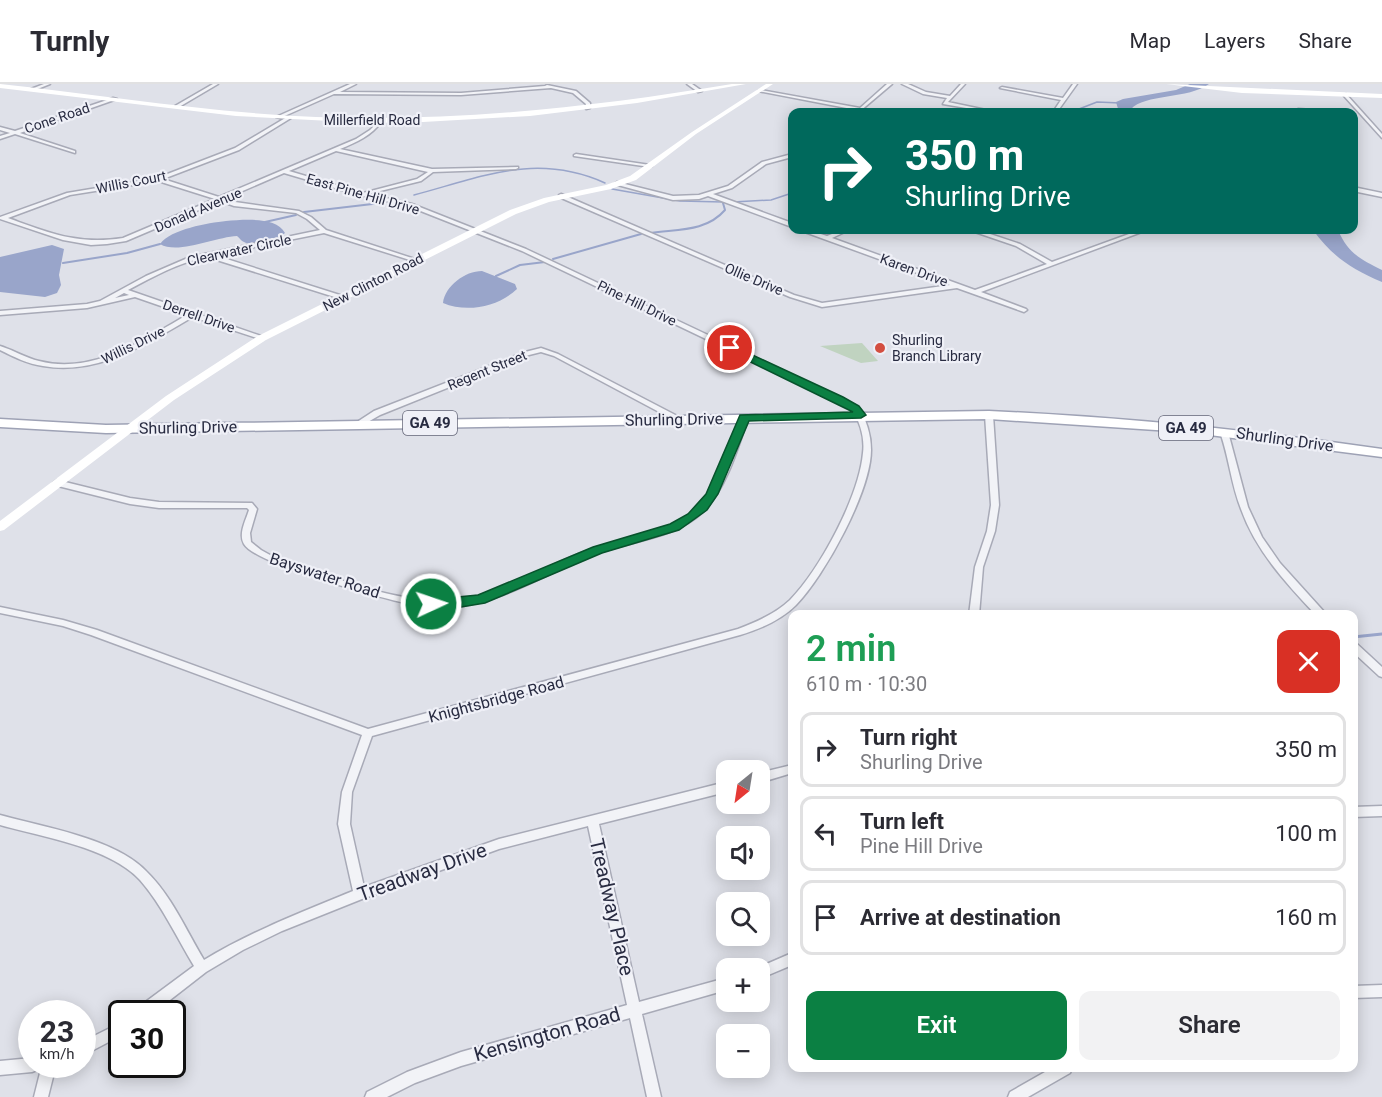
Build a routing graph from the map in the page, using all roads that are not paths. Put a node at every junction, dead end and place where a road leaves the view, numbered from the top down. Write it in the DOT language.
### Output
graph roads {
  1 [pos="48,84"];
  2 [pos="216,84"];
  3 [pos="354,84"];
  4 [pos="536,84"];
  5 [pos="688,84"];
  6 [pos="743,84"];
  7 [pos="770,84"];
  8 [pos="890,84"];
  9 [pos="904,84"];
  10 [pos="963,84"];
  11 [pos="1068,84"];
  12 [pos="1075,84"];
  13 [pos="1169,84"];
  14 [pos="0,86"];
  15 [pos="551,87"];
  16 [pos="1002,88"];
  17 [pos="33,90"];
  18 [pos="700,91"];
  19 [pos="760,91"];
  20 [pos="332,93"];
  21 [pos="1346,95"];
  22 [pos="1382,96"];
  23 [pos="950,97"];
  24 [pos="115,99"];
  25 [pos="1064,99"];
  26 [pos="177,106"];
  27 [pos="961,106"];
  28 [pos="588,108"];
  29 [pos="844,108"];
  30 [pos="862,108"];
  31 [pos="972,108"];
  32 [pos="1058,108"];
  33 [pos="1357,108"];
  34 [pos="1358,109"];
  35 [pos="1358,114"];
  36 [pos="1363,115"];
  37 [pos="278,117"];
  38 [pos="289,118"];
  39 [pos="380,121"];
  40 [pos="0,128"];
  41 [pos="16,133"];
  42 [pos="1382,137"];
  43 [pos="0,138"];
  44 [pos="336,150"];
  45 [pos="73,152"];
  46 [pos="576,155"];
  47 [pos="788,156"];
  48 [pos="650,166"];
  49 [pos="516,168"];
  50 [pos="432,171"];
  51 [pos="285,172"];
  52 [pos="158,179"];
  53 [pos="617,184"];
  54 [pos="1358,190"];
  55 [pos="363,194"];
  56 [pos="710,195"];
  57 [pos="1382,195"];
  58 [pos="561,196"];
  59 [pos="220,200"];
  60 [pos="2,218"];
  61 [pos="788,224"];
  62 [pos="324,231"];
  63 [pos="474,231"];
  64 [pos="816,234"];
  65 [pos="836,234"];
  66 [pos="986,234"];
  67 [pos="1133,234"];
  68 [pos="828,238"];
  69 [pos="207,255"];
  70 [pos="415,260"];
  71 [pos="1052,264"];
  72 [pos="957,286"];
  73 [pos="124,291"];
  74 [pos="975,292"];
  75 [pos="135,295"];
  76 [pos="341,297"];
  77 [pos="100,303"];
  78 [pos="1024,310"];
  79 [pos="0,314"];
  80 [pos="193,314"];
  81 [pos="262,338"];
  82 [pos="0,348"];
  83 [pos="861,415"];
  84 [pos="989,415"];
  85 [pos="744,418"];
  86 [pos="679,419"];
  87 [pos="0,423"];
  88 [pos="358,424"];
  89 [pos="131,429"];
  90 [pos="1224,432"];
  91 [pos="1382,453"];
  92 [pos="57,483"];
  93 [pos="0,527"];
  94 [pos="0,610"];
  95 [pos="975,610"];
  96 [pos="1317,610"];
  97 [pos="1358,651"];
  98 [pos="1382,673"];
  99 [pos="368,733"];
  100 [pos="788,770"];
  101 [pos="770,775"];
  102 [pos="716,791"];
  103 [pos="1382,811"];
  104 [pos="1358,812"];
  105 [pos="0,820"];
  106 [pos="593,822"];
  107 [pos="360,894"];
  108 [pos="788,961"];
  109 [pos="202,968"];
  110 [pos="770,968"];
  111 [pos="716,987"];
  112 [pos="1382,991"];
  113 [pos="1358,992"];
  114 [pos="160,1000"];
  115 [pos="635,1008"];
  116 [pos="18,1066"];
  117 [pos="0,1068"];
  118 [pos="1058,1072"];
  119 [pos="45,1078"];
  120 [pos="40,1097"];
  121 [pos="372,1097"];
  122 [pos="654,1097"];
  123 [pos="1015,1097"];
  1 -- 17 [label="street"];
  2 -- 26 [label="street"];
  3 -- 20 [label="street"];
  4 -- 15 [label="street"];
  5 -- 18 [label="street"];
  6 -- 18 [label="street, Millerfield Road"];
  7 -- 19 [label="street, New Clinton Road"];
  8 -- 30 [label="street"];
  9 -- 23 [label="street"];
  10 -- 23 [label="street"];
  11 -- 12 [label="street"];
  12 -- 25 [label="street"];
  13 -- 21 [label="street"];
  14 -- 17 [label="street, Millerfield Road"];
  15 -- 20 [label="street"];
  15 -- 28 [label="street"];
  16 -- 25 [label="street"];
  17 -- 24 [label="street, Millerfield Road"];
  18 -- 28 [label="street, Millerfield Road"];
  19 -- 29 [label="street"];
  19 -- 48 [label="street, New Clinton Road"];
  20 -- 37 [label="street"];
  21 -- 22 [label="street"];
  21 -- 33 [label="street"];
  23 -- 27 [label="street"];
  24 -- 26 [label="street, Millerfield Road"];
  24 -- 41 [label="street, Cone Road"];
  25 -- 32 [label="street"];
  26 -- 37 [label="street, Millerfield Road"];
  27 -- 31 [label="street"];
  28 -- 39 [label="street, Millerfield Road"];
  34 -- 36 [label="street"];
  35 -- 36 [label="street"];
  36 -- 42 [label="street"];
  37 -- 38 [label="street, Millerfield Road"];
  38 -- 39 [label="street, Millerfield Road"];
  38 -- 52 [label="street, Willis Court"];
  39 -- 44 [label="street, Donald Avenue"];
  40 -- 41 [label="street"];
  41 -- 43 [label="street, Cone Road"];
  41 -- 45 [label="street"];
  44 -- 50 [label="street"];
  44 -- 51 [label="street, Donald Avenue"];
  46 -- 48 [label="street"];
  47 -- 56 [label="street"];
  48 -- 53 [label="street, New Clinton Road"];
  49 -- 50 [label="street"];
  50 -- 55 [label="street"];
  51 -- 55 [label="street, East Pine Hill Drive"];
  51 -- 59 [label="street, Donald Avenue"];
  52 -- 59 [label="street"];
  52 -- 60 [label="street, Willis Court"];
  53 -- 56 [label="street"];
  53 -- 58 [label="street, New Clinton Road"];
  54 -- 57 [label="street"];
  55 -- 63 [label="street, East Pine Hill Drive"];
  56 -- 61 [label="street"];
  58 -- 63 [label="street, New Clinton Road"];
  58 -- 72 [label="street, Ollie Drive"];
  59 -- 60 [label="street, Donald Avenue"];
  59 -- 62 [label="street"];
  62 -- 69 [label="street, Clearwater Circle"];
  62 -- 70 [label="street"];
  63 -- 70 [label="street, New Clinton Road"];
  63 -- 83 [label="street, Pine Hill Drive"];
  64 -- 68 [label="street, Karen Drive"];
  65 -- 68 [label="street"];
  66 -- 71 [label="street"];
  67 -- 71 [label="street"];
  68 -- 72 [label="street, Karen Drive"];
  69 -- 73 [label="street, Clearwater Circle"];
  69 -- 76 [label="street"];
  70 -- 76 [label="street, New Clinton Road"];
  71 -- 74 [label="street"];
  72 -- 74 [label="street, Karen Drive"];
  73 -- 75 [label="street, Derrell Drive"];
  73 -- 77 [label="street"];
  74 -- 78 [label="street, Karen Drive"];
  75 -- 77 [label="street"];
  75 -- 80 [label="street, Derrell Drive"];
  76 -- 81 [label="street, New Clinton Road"];
  77 -- 79 [label="street"];
  80 -- 81 [label="street, Derrell Drive"];
  80 -- 82 [label="street, Willis Drive"];
  81 -- 89 [label="street, New Clinton Road"];
  83 -- 84 [label="main road, Shurling Drive / GA 49"];
  83 -- 85 [label="main road, Shurling Drive / GA 49"];
  83 -- 99 [label="street, Knightsbridge Road"];
  84 -- 90 [label="main road, Shurling Drive / GA 49"];
  84 -- 95 [label="street"];
  85 -- 86 [label="main road, Shurling Drive / GA 49"];
  85 -- 92 [label="street, Bayswater Road"];
  86 -- 88 [label="main road, Shurling Drive / GA 49"];
  86 -- 88 [label="street, Regent Street"];
  87 -- 89 [label="main road, Shurling Drive / GA 49"];
  88 -- 89 [label="main road, Shurling Drive / GA 49"];
  89 -- 92 [label="street, New Clinton Road"];
  90 -- 91 [label="main road, Shurling Drive / GA 49"];
  90 -- 96 [label="street"];
  92 -- 93 [label="street, New Clinton Road"];
  94 -- 99 [label="street"];
  97 -- 98 [label="street"];
  99 -- 107 [label="street"];
  100 -- 101 [label="street"];
  102 -- 106 [label="street, Treadway Drive"];
  103 -- 104 [label="street"];
  105 -- 109 [label="street"];
  106 -- 107 [label="street, Treadway Drive"];
  106 -- 115 [label="street, Treadway Place"];
  107 -- 109 [label="street, Treadway Drive"];
  108 -- 110 [label="street"];
  109 -- 114 [label="street, Treadway Drive"];
  111 -- 115 [label="street, Kensington Road"];
  112 -- 113 [label="street"];
  115 -- 121 [label="street, Kensington Road"];
  115 -- 122 [label="street, Treadway Place"];
  116 -- 117 [label="street"];
  118 -- 123 [label="street"];
  119 -- 120 [label="street"];
}
